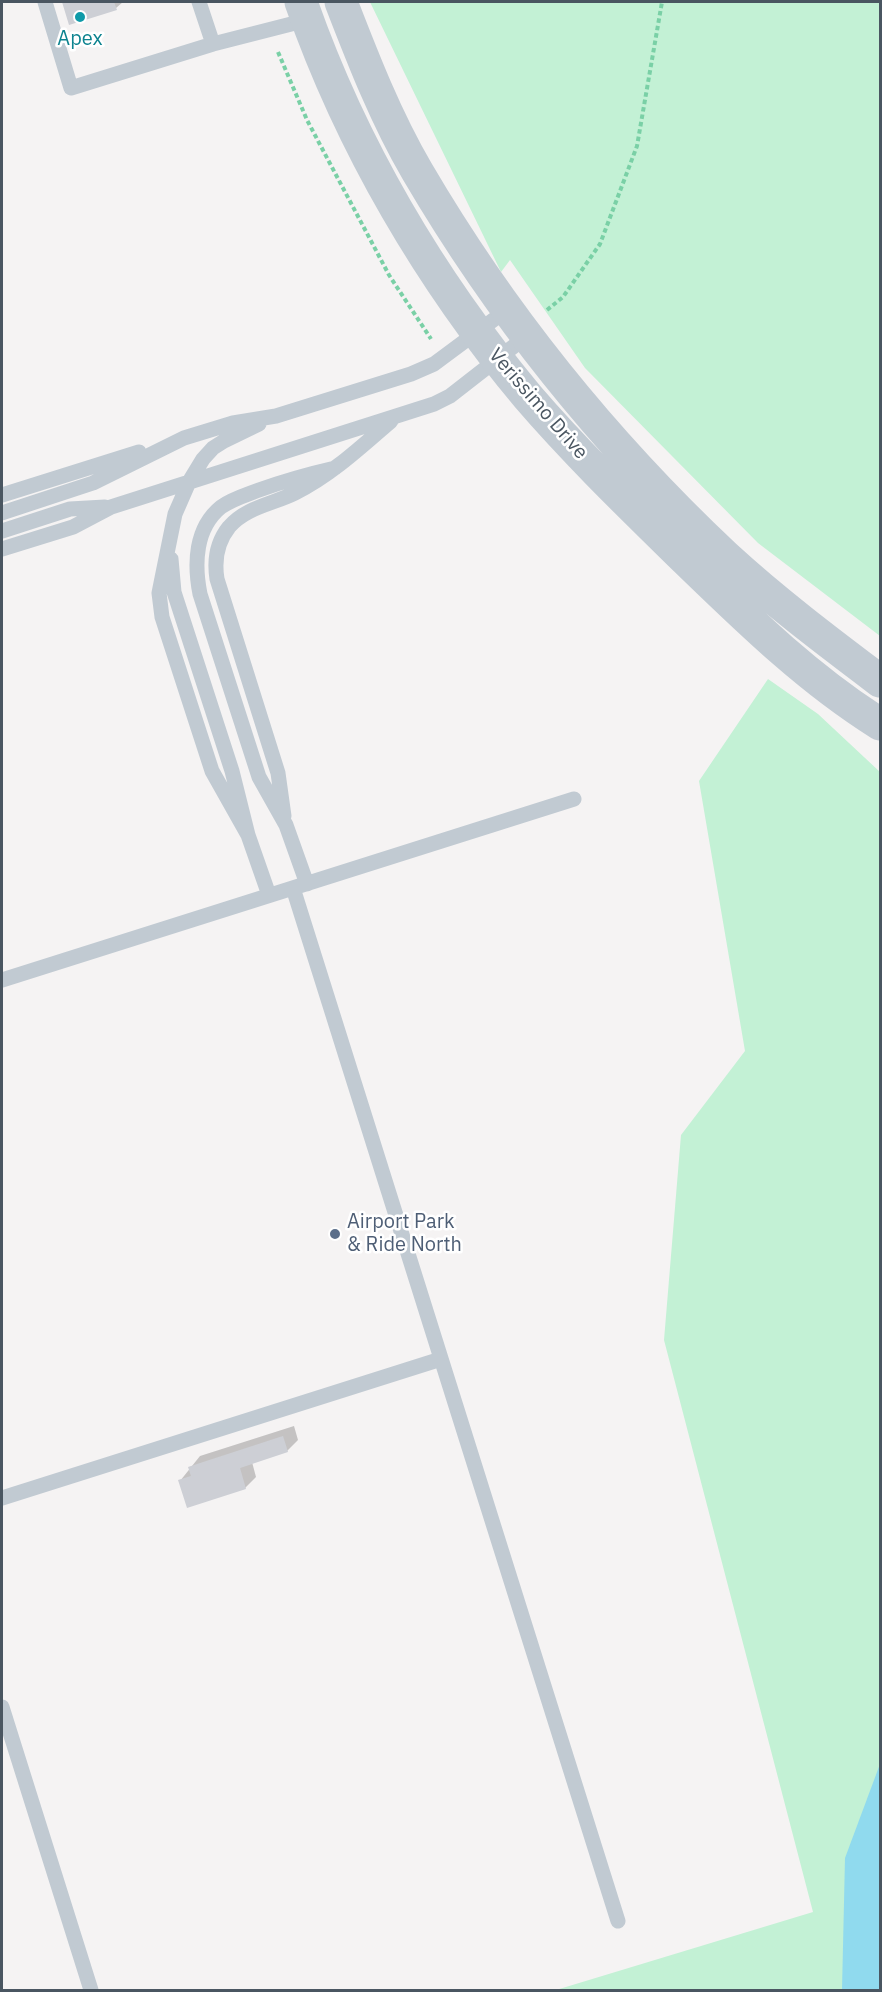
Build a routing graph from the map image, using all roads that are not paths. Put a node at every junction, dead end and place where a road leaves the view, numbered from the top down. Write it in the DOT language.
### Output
graph roads {
  1 [pos="45,2"];
  2 [pos="199,2"];
  3 [pos="341,2"];
  4 [pos="304,11"];
  5 [pos="213,44"];
  6 [pos="519,324"];
  7 [pos="478,332"];
  8 [pos="497,359"];
  9 [pos="401,415"];
  10 [pos="276,416"];
  11 [pos="184,438"];
  12 [pos="189,482"];
  13 [pos="2,495"];
  14 [pos="111,507"];
  15 [pos="2,513"];
  16 [pos="2,531"];
  17 [pos="2,549"];
  18 [pos="880,681"];
  19 [pos="880,724"];
  20 [pos="574,799"];
  21 [pos="300,886"];
  22 [pos="269,895"];
  23 [pos="2,980"];
  24 [pos="441,1359"];
  25 [pos="2,1497"];
  26 [pos="2,1707"];
  27 [pos="618,1921"];
  28 [pos="91,1990"];
  1 -- 5 [label="lane"];
  2 -- 5 [label="lane"];
  3 -- 6 [label="street, Verissimo Drive"];
  4 -- 5 [label="lane"];
  4 -- 7 [label="street, Verissimo Drive"];
  6 -- 7 [label="lane"];
  6 -- 8 [label="lane"];
  6 -- 18 [label="street, Verissimo Drive"];
  7 -- 8 [label="street, Verissimo Drive"];
  7 -- 10 [label="lane"];
  8 -- 9 [label="lane"];
  8 -- 19 [label="street, Verissimo Drive"];
  9 -- 12 [label="lane"];
  9 -- 21 [label="lane"];
  10 -- 11 [label="lane"];
  10 -- 12 [label="lane"];
  11 -- 13 [label="lane"];
  11 -- 15 [label="lane"];
  12 -- 14 [label="lane"];
  12 -- 22 [label="lane"];
  14 -- 16 [label="lane"];
  14 -- 17 [label="lane"];
  20 -- 21 [label="lane"];
  21 -- 22 [label="lane"];
  21 -- 24 [label="lane"];
  22 -- 23 [label="lane"];
  24 -- 25 [label="lane"];
  24 -- 27 [label="lane"];
  26 -- 28 [label="lane"];
}
